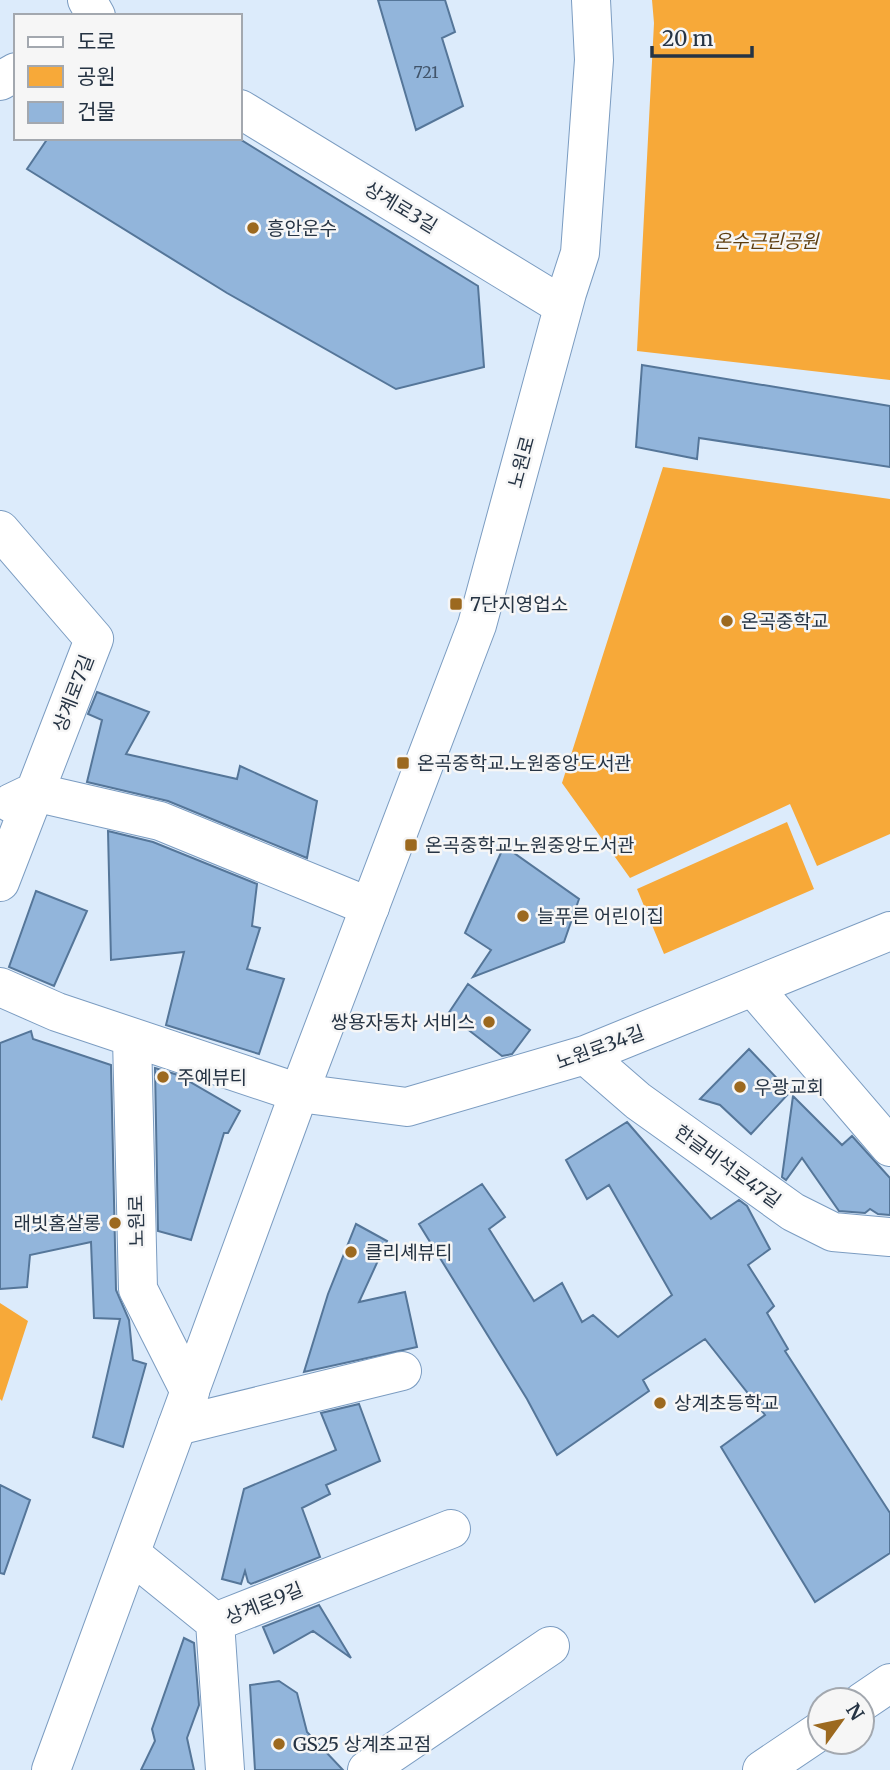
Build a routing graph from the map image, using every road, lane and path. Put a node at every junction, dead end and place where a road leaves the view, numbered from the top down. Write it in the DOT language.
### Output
graph roads {
  1 [pos="591,0"];
  2 [pos="242,110"];
  3 [pos="563,306"];
  4 [pos="0,530"];
  5 [pos="34,792"];
  6 [pos="0,809"];
  7 [pos="0,882"];
  8 [pos="370,907"];
  9 [pos="890,931"];
  10 [pos="0,987"];
  11 [pos="753,987"];
  12 [pos="132,1038"];
  13 [pos="585,1055"];
  14 [pos="842,1091"];
  15 [pos="299,1093"];
  16 [pos="890,1101"];
  17 [pos="890,1147"];
  18 [pos="890,1237"];
  19 [pos="402,1371"];
  20 [pos="183,1409"];
  21 [pos="451,1529"];
  22 [pos="131,1554"];
  23 [pos="215,1622"];
  24 [pos="550,1646"];
  25 [pos="806,1740"];
  26 [pos="51,1770"];
  27 [pos="225,1770"];
  28 [pos="367,1770"];
  29 [pos="762,1770"];
  1 -- 3 [label="street, 노원로"];
  2 -- 3 [label="street, 상계로3길"];
  3 -- 8 [label="street, 노원로"];
  4 -- 5 [label="street, 상계로7길"];
  5 -- 6 [label="street"];
  5 -- 7 [label="street, 상계로7길"];
  5 -- 8 [label="street"];
  8 -- 15 [label="street, 노원로"];
  9 -- 11 [label="street, 노원로34길"];
  10 -- 12 [label="street"];
  11 -- 13 [label="street, 노원로34길"];
  11 -- 14 [label="street"];
  12 -- 15 [label="street"];
  12 -- 20 [label="street, 노원로"];
  13 -- 15 [label="street, 노원로34길"];
  13 -- 18 [label="street, 한글비석로47길"];
  14 -- 16 [label="street"];
  14 -- 17 [label="street"];
  15 -- 20 [label="street, 노원로"];
  19 -- 20 [label="street"];
  20 -- 22 [label="street, 노원로"];
  21 -- 23 [label="street, 상계로9길"];
  22 -- 23 [label="street"];
  22 -- 26 [label="street, 노원로"];
  23 -- 27 [label="street, 상계로9길"];
  24 -- 28 [label="street"];
  25 -- 29 [label="street"];
}
